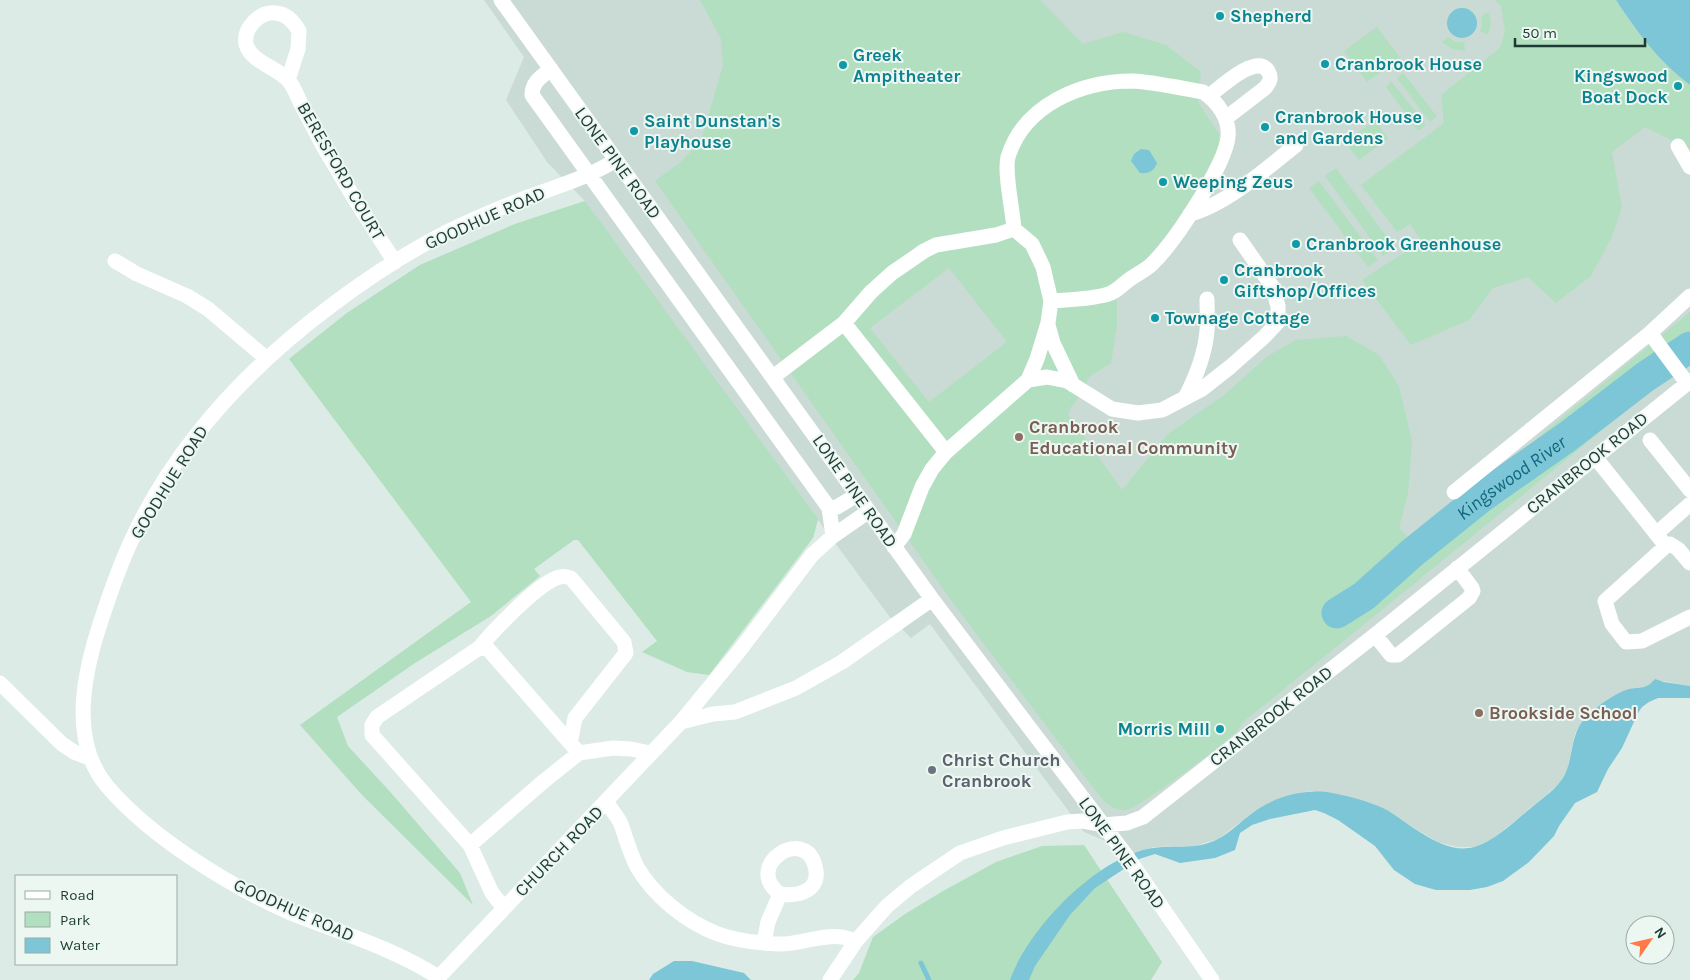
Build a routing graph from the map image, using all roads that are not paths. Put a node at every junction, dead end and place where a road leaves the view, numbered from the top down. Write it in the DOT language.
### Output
graph roads {
  1 [pos="501,0"];
  2 [pos="551,69"];
  3 [pos="288,80"];
  4 [pos="1209,96"];
  5 [pos="1226,118"];
  6 [pos="1296,145"];
  7 [pos="1678,146"];
  8 [pos="616,160"];
  9 [pos="1690,167"];
  10 [pos="590,175"];
  11 [pos="1190,214"];
  12 [pos="1014,229"];
  13 [pos="1240,240"];
  14 [pos="115,261"];
  15 [pos="395,262"];
  16 [pos="1690,296"];
  17 [pos="1207,299"];
  18 [pos="1051,301"];
  19 [pos="844,323"];
  20 [pos="1048,323"];
  21 [pos="1650,333"];
  22 [pos="267,359"];
  23 [pos="773,377"];
  24 [pos="1028,380"];
  25 [pos="1689,382"];
  26 [pos="1073,385"];
  27 [pos="1185,398"];
  28 [pos="1650,440"];
  29 [pos="946,452"];
  30 [pos="1595,457"];
  31 [pos="1690,490"];
  32 [pos="1454,492"];
  33 [pos="858,495"];
  34 [pos="1690,504"];
  35 [pos="829,508"];
  36 [pos="869,511"];
  37 [pos="1656,534"];
  38 [pos="833,536"];
  39 [pos="894,546"];
  40 [pos="1666,546"];
  41 [pos="1690,563"];
  42 [pos="1457,568"];
  43 [pos="932,599"];
  44 [pos="1690,617"];
  45 [pos="1374,635"];
  46 [pos="479,648"];
  47 [pos="0,682"];
  48 [pos="681,722"];
  49 [pos="574,748"];
  50 [pos="650,753"];
  51 [pos="89,758"];
  52 [pos="606,802"];
  53 [pos="1103,825"];
  54 [pos="470,845"];
  55 [pos="780,894"];
  56 [pos="504,908"];
  57 [pos="856,941"];
  58 [pos="764,943"];
  59 [pos="437,978"];
  60 [pos="830,980"];
  61 [pos="1212,980"];
  1 -- 2 [label="street, LONE PINE ROAD"];
  2 -- 8 [label="street, LONE PINE ROAD"];
  2 -- 10 [label="street"];
  3 -- 15 [label="street, BERESFORD COURT"];
  4 -- 5 [label="street"];
  4 -- 5 [label="street"];
  4 -- 12 [label="street"];
  5 -- 11 [label="street"];
  6 -- 11 [label="street"];
  7 -- 9 [label="street"];
  8 -- 10 [label="street, GOODHUE ROAD"];
  8 -- 23 [label="street, LONE PINE ROAD"];
  10 -- 15 [label="street, GOODHUE ROAD"];
  10 -- 35 [label="street"];
  11 -- 18 [label="street"];
  12 -- 18 [label="street"];
  12 -- 19 [label="street"];
  13 -- 27 [label="street"];
  14 -- 22 [label="street"];
  15 -- 22 [label="street, GOODHUE ROAD"];
  16 -- 21 [label="street"];
  17 -- 27 [label="street"];
  18 -- 20 [label="street"];
  19 -- 23 [label="street"];
  19 -- 29 [label="street"];
  20 -- 24 [label="street"];
  20 -- 26 [label="street"];
  21 -- 25 [label="street"];
  21 -- 32 [label="street"];
  22 -- 51 [label="street, GOODHUE ROAD"];
  23 -- 33 [label="street, LONE PINE ROAD"];
  24 -- 26 [label="street"];
  24 -- 29 [label="street"];
  25 -- 30 [label="street, CRANBROOK ROAD"];
  26 -- 27 [label="street"];
  28 -- 31 [label="street"];
  29 -- 39 [label="street"];
  30 -- 37 [label="street"];
  30 -- 42 [label="street, CRANBROOK ROAD"];
  33 -- 35 [label="street"];
  33 -- 36 [label="street, LONE PINE ROAD"];
  34 -- 37 [label="street"];
  35 -- 38 [label="street"];
  36 -- 38 [label="street, CHURCH ROAD"];
  36 -- 39 [label="street, LONE PINE ROAD"];
  37 -- 40 [label="street"];
  38 -- 48 [label="street, CHURCH ROAD"];
  39 -- 43 [label="street, LONE PINE ROAD"];
  40 -- 41 [label="street"];
  40 -- 44 [label="street"];
  42 -- 45 [label="street, CRANBROOK ROAD"];
  42 -- 45 [label="street"];
  43 -- 48 [label="street"];
  43 -- 53 [label="street, LONE PINE ROAD"];
  45 -- 53 [label="street, CRANBROOK ROAD"];
  46 -- 49 [label="street"];
  46 -- 49 [label="street"];
  46 -- 54 [label="street"];
  47 -- 51 [label="street"];
  48 -- 50 [label="street, CHURCH ROAD"];
  49 -- 50 [label="street"];
  49 -- 54 [label="street"];
  50 -- 52 [label="street, CHURCH ROAD"];
  51 -- 59 [label="street, GOODHUE ROAD"];
  52 -- 56 [label="street, CHURCH ROAD"];
  52 -- 58 [label="street"];
  53 -- 57 [label="street, CRANBROOK ROAD"];
  53 -- 61 [label="street, LONE PINE ROAD"];
  54 -- 56 [label="street"];
  55 -- 58 [label="street"];
  56 -- 59 [label="street, CHURCH ROAD"];
  57 -- 58 [label="street"];
  57 -- 60 [label="street, CRANBROOK ROAD"];
}
